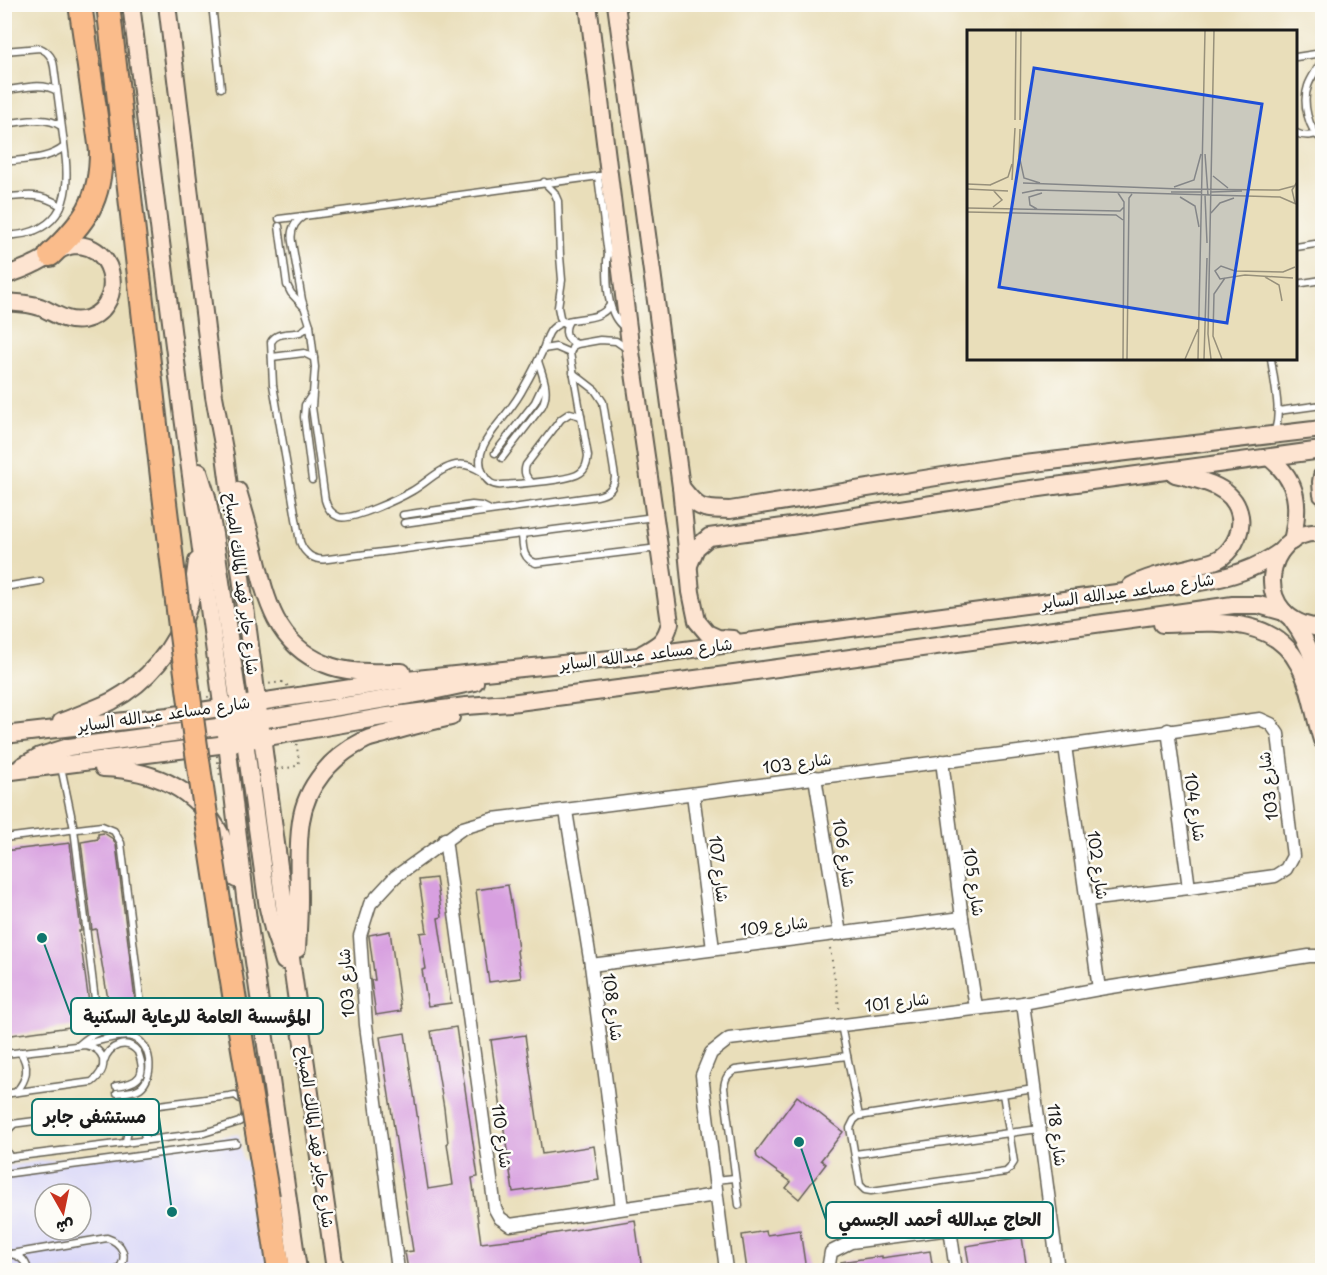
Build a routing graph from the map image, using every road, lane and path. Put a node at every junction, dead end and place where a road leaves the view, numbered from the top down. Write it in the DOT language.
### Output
graph roads {
  1 [pos="80,4"];
  2 [pos="108,4"];
  3 [pos="131,4"];
  4 [pos="167,4"];
  5 [pos="212,4"];
  6 [pos="588,4"];
  7 [pos="616,4"];
  8 [pos="4,51"];
  9 [pos="1323,52"];
  10 [pos="1297,57"];
  11 [pos="1323,63"];
  12 [pos="221,88"];
  13 [pos="4,89"];
  14 [pos="57,91"];
  15 [pos="631,122"];
  16 [pos="4,124"];
  17 [pos="61,126"];
  18 [pos="603,128"];
  19 [pos="1297,133"];
  20 [pos="1319,134"];
  21 [pos="1323,140"];
  22 [pos="64,147"];
  23 [pos="4,162"];
  24 [pos="603,175"];
  25 [pos="544,182"];
  26 [pos="4,198"];
  27 [pos="61,206"];
  28 [pos="304,216"];
  29 [pos="4,236"];
  30 [pos="617,239"];
  31 [pos="1297,247"];
  32 [pos="1323,247"];
  33 [pos="50,255"];
  34 [pos="608,255"];
  35 [pos="4,276"];
  36 [pos="1323,280"];
  37 [pos="1297,284"];
  38 [pos="4,302"];
  39 [pos="610,305"];
  40 [pos="304,306"];
  41 [pos="566,322"];
  42 [pos="310,326"];
  43 [pos="628,330"];
  44 [pos="577,344"];
  45 [pos="543,349"];
  46 [pos="631,352"];
  47 [pos="570,353"];
  48 [pos="272,357"];
  49 [pos="314,359"];
  50 [pos="538,360"];
  51 [pos="1271,360"];
  52 [pos="573,373"];
  53 [pos="545,382"];
  54 [pos="313,393"];
  55 [pos="1323,405"];
  56 [pos="1278,411"];
  57 [pos="581,416"];
  58 [pos="1323,429"];
  59 [pos="1272,435"];
  60 [pos="186,438"];
  61 [pos="1323,450"];
  62 [pos="495,453"];
  63 [pos="225,455"];
  64 [pos="501,458"];
  65 [pos="1270,458"];
  66 [pos="999,467"];
  67 [pos="482,472"];
  68 [pos="1144,474"];
  69 [pos="1323,476"];
  70 [pos="312,480"];
  71 [pos="531,482"];
  72 [pos="681,487"];
  73 [pos="1003,493"];
  74 [pos="1323,495"];
  75 [pos="491,511"];
  76 [pos="402,515"];
  77 [pos="655,517"];
  78 [pos="404,523"];
  79 [pos="1323,533"];
  80 [pos="522,534"];
  81 [pos="200,539"];
  82 [pos="1286,546"];
  83 [pos="660,548"];
  84 [pos="689,566"];
  85 [pos="40,581"];
  86 [pos="4,587"];
  87 [pos="692,592"];
  88 [pos="1119,593"];
  89 [pos="667,595"];
  90 [pos="1288,616"];
  91 [pos="1095,625"];
  92 [pos="1323,628"];
  93 [pos="755,641"];
  94 [pos="639,656"];
  95 [pos="512,670"];
  96 [pos="439,676"];
  97 [pos="257,702"];
  98 [pos="510,703"];
  99 [pos="1323,706"];
  100 [pos="240,721"];
  101 [pos="42,730"];
  102 [pos="1168,730"];
  103 [pos="4,735"];
  104 [pos="262,738"];
  105 [pos="1323,740"];
  106 [pos="227,744"];
  107 [pos="1065,746"];
  108 [pos="942,761"];
  109 [pos="62,765"];
  110 [pos="9,772"];
  111 [pos="815,777"];
  112 [pos="693,794"];
  113 [pos="566,811"];
  114 [pos="74,829"];
  115 [pos="4,838"];
  116 [pos="445,839"];
  117 [pos="1189,888"];
  118 [pos="1087,900"];
  119 [pos="246,905"];
  120 [pos="962,918"];
  121 [pos="834,935"];
  122 [pos="1323,948"];
  123 [pos="713,949"];
  124 [pos="1310,956"];
  125 [pos="1323,956"];
  126 [pos="591,965"];
  127 [pos="294,982"];
  128 [pos="1099,989"];
  129 [pos="1023,1003"];
  130 [pos="976,1008"];
  131 [pos="97,1016"];
  132 [pos="841,1025"];
  133 [pos="82,1045"];
  134 [pos="20,1052"];
  135 [pos="4,1054"];
  136 [pos="847,1056"];
  137 [pos="104,1064"];
  138 [pos="1034,1089"];
  139 [pos="16,1093"];
  140 [pos="4,1094"];
  141 [pos="1003,1094"];
  142 [pos="144,1107"];
  143 [pos="118,1110"];
  144 [pos="859,1116"];
  145 [pos="13,1124"];
  146 [pos="4,1125"];
  147 [pos="1040,1129"];
  148 [pos="1009,1134"];
  149 [pos="4,1139"];
  150 [pos="146,1140"];
  151 [pos="125,1143"];
  152 [pos="236,1143"];
  153 [pos="4,1146"];
  154 [pos="855,1154"];
  155 [pos="7,1158"];
  156 [pos="4,1174"];
  157 [pos="735,1178"];
  158 [pos="714,1180"];
  159 [pos="716,1195"];
  160 [pos="739,1204"];
  161 [pos="622,1208"];
  162 [pos="1050,1212"];
  163 [pos="950,1229"];
  164 [pos="8,1254"];
  165 [pos="28,1270"];
  166 [pos="118,1270"];
  167 [pos="279,1270"];
  168 [pos="298,1270"];
  169 [pos="334,1270"];
  170 [pos="398,1270"];
  171 [pos="726,1270"];
  172 [pos="828,1270"];
  173 [pos="956,1270"];
  174 [pos="1058,1270"];
  1 -- 33 [label="highway"];
  2 -- 167 [label="highway, bridge"];
  3 -- 60 [label="street"];
  4 -- 63 [label="street, شارع جابر فهد المالك الصباح"];
  5 -- 12 [label="lane"];
  6 -- 18 [label="street"];
  7 -- 15 [label="street"];
  8 -- 14 [label="lane"];
  9 -- 10 [label="lane"];
  11 -- 20 [label="lane"];
  13 -- 14 [label="lane"];
  14 -- 17 [label="lane"];
  15 -- 18 [label="street"];
  15 -- 72 [label="street"];
  16 -- 17 [label="lane"];
  17 -- 22 [label="lane"];
  18 -- 24 [label="street"];
  19 -- 20 [label="lane"];
  20 -- 21 [label="lane"];
  22 -- 23 [label="lane"];
  22 -- 27 [label="lane"];
  24 -- 25 [label="lane"];
  24 -- 30 [label="street"];
  24 -- 34 [label="lane"];
  25 -- 28 [label="lane"];
  25 -- 41 [label="lane"];
  26 -- 27 [label="lane"];
  27 -- 29 [label="lane"];
  28 -- 40 [label="lane"];
  28 -- 40 [label="lane"];
  30 -- 34 [label="lane"];
  30 -- 43 [label="street"];
  31 -- 32 [label="lane"];
  33 -- 35 [label="street"];
  33 -- 38 [label="street"];
  34 -- 39 [label="lane"];
  36 -- 37 [label="lane"];
  39 -- 41 [label="lane"];
  39 -- 43 [label="lane"];
  40 -- 42 [label="lane"];
  41 -- 44 [label="lane"];
  41 -- 45 [label="lane"];
  42 -- 48 [label="lane"];
  42 -- 49 [label="lane"];
  43 -- 46 [label="street"];
  44 -- 46 [label="lane"];
  44 -- 47 [label="lane"];
  45 -- 47 [label="lane"];
  45 -- 50 [label="lane"];
  46 -- 77 [label="street"];
  47 -- 52 [label="lane"];
  48 -- 49 [label="lane"];
  48 -- 80 [label="lane"];
  49 -- 54 [label="lane"];
  50 -- 53 [label="lane"];
  50 -- 67 [label="lane"];
  51 -- 56 [label="lane"];
  52 -- 57 [label="lane"];
  52 -- 75 [label="lane"];
  53 -- 62 [label="lane"];
  53 -- 64 [label="lane"];
  54 -- 67 [label="lane"];
  54 -- 70 [label="lane"];
  55 -- 56 [label="lane"];
  56 -- 59 [label="lane"];
  57 -- 71 [label="lane"];
  57 -- 71 [label="lane"];
  58 -- 59 [label="street"];
  59 -- 66 [label="street"];
  60 -- 81 [label="street"];
  60 -- 100 [label="street"];
  61 -- 65 [label="street"];
  63 -- 96 [label="street"];
  63 -- 97 [label="street, شارع جابر فهد المالك الصباح"];
  65 -- 68 [label="street"];
  65 -- 82 [label="street"];
  66 -- 72 [label="street"];
  66 -- 73 [label="street"];
  67 -- 71 [label="lane"];
  68 -- 73 [label="street"];
  68 -- 88 [label="street"];
  69 -- 74 [label="street"];
  72 -- 84 [label="street"];
  73 -- 84 [label="street"];
  75 -- 76 [label="lane"];
  75 -- 78 [label="lane"];
  77 -- 80 [label="lane"];
  77 -- 83 [label="street"];
  79 -- 82 [label="street, شارع مساعد عبدالله الساير"];
  80 -- 83 [label="lane"];
  81 -- 100 [label="street"];
  81 -- 101 [label="street"];
  82 -- 88 [label="street, شارع مساعد عبدالله الساير"];
  82 -- 90 [label="street"];
  83 -- 89 [label="street"];
  84 -- 87 [label="street"];
  85 -- 86 [label="lane"];
  87 -- 89 [label="street"];
  87 -- 93 [label="street"];
  88 -- 93 [label="street, شارع مساعد عبدالله الساير"];
  89 -- 94 [label="street"];
  90 -- 91 [label="street, شارع مساعد عبدالله الساير"];
  90 -- 92 [label="street, شارع مساعد عبدالله الساير"];
  90 -- 99 [label="street"];
  91 -- 98 [label="street, شارع مساعد عبدالله الساير"];
  91 -- 105 [label="street"];
  93 -- 94 [label="street, شارع مساعد عبدالله الساير"];
  94 -- 95 [label="street, شارع مساعد عبدالله الساير"];
  95 -- 96 [label="street, شارع مساعد عبدالله الساير"];
  95 -- 100 [label="street"];
  96 -- 97 [label="street, شارع مساعد عبدالله الساير"];
  97 -- 100 [label="street, شارع مساعد عبدالله الساير"];
  98 -- 104 [label="street, شارع مساعد عبدالله الساير"];
  98 -- 127 [label="street"];
  100 -- 101 [label="street, شارع مساعد عبدالله الساير"];
  100 -- 104 [label="street, شارع مساعد عبدالله الساير"];
  100 -- 106 [label="street, شارع مساعد عبدالله الساير"];
  100 -- 110 [label="street"];
  100 -- 127 [label="street"];
  101 -- 103 [label="street, شارع مساعد عبدالله الساير"];
  102 -- 107 [label="street, شارع 103"];
  102 -- 117 [label="street, شارع 104"];
  102 -- 117 [label="street, شارع 103"];
  104 -- 127 [label="street, شارع جابر فهد المالك الصباح"];
  106 -- 109 [label="street, شارع مساعد عبدالله الساير"];
  106 -- 119 [label="street"];
  107 -- 108 [label="street, شارع 103"];
  107 -- 118 [label="street, شارع 102"];
  108 -- 111 [label="street, شارع 103"];
  108 -- 120 [label="street, شارع 105"];
  109 -- 110 [label="street, شارع مساعد عبدالله الساير"];
  109 -- 114 [label="lane"];
  109 -- 119 [label="street"];
  111 -- 112 [label="street, شارع 103"];
  111 -- 121 [label="street, شارع 106"];
  112 -- 113 [label="street, شارع 103"];
  112 -- 123 [label="street, شارع 107"];
  113 -- 116 [label="street, شارع 103"];
  113 -- 126 [label="street, شارع 108"];
  114 -- 115 [label="lane"];
  114 -- 131 [label="lane"];
  114 -- 133 [label="lane"];
  116 -- 161 [label="street, شارع 110"];
  116 -- 170 [label="street, شارع 103"];
  117 -- 118 [label="street, شارع 103"];
  118 -- 128 [label="street, شارع 102"];
  119 -- 168 [label="street"];
  120 -- 121 [label="street, شارع 109"];
  120 -- 130 [label="street, شارع 105"];
  121 -- 123 [label="street, شارع 109"];
  121 -- 132 [label="path"];
  122 -- 124 [label="street, شارع 101"];
  123 -- 126 [label="street, شارع 109"];
  124 -- 125 [label="street, شارع 101"];
  124 -- 128 [label="street, شارع 101"];
  126 -- 161 [label="street, شارع 108"];
  127 -- 169 [label="street, شارع جابر فهد المالك الصباح"];
  128 -- 129 [label="street, شارع 101"];
  129 -- 130 [label="street, شارع 101"];
  129 -- 138 [label="street, شارع 118"];
  130 -- 132 [label="street, شارع 101"];
  132 -- 136 [label="lane"];
  132 -- 158 [label="street, شارع 101"];
  133 -- 134 [label="lane"];
  133 -- 137 [label="lane"];
  133 -- 137 [label="lane"];
  134 -- 135 [label="lane"];
  134 -- 139 [label="lane"];
  136 -- 144 [label="lane"];
  136 -- 157 [label="lane"];
  137 -- 139 [label="lane"];
  138 -- 141 [label="lane"];
  138 -- 147 [label="street, شارع 118"];
  139 -- 140 [label="lane"];
  141 -- 144 [label="lane"];
  141 -- 148 [label="lane"];
  142 -- 143 [label="lane"];
  142 -- 150 [label="lane"];
  142 -- 150 [label="lane"];
  143 -- 145 [label="lane"];
  143 -- 151 [label="lane"];
  144 -- 154 [label="lane"];
  145 -- 146 [label="lane"];
  145 -- 149 [label="lane"];
  147 -- 148 [label="lane"];
  147 -- 162 [label="street, شارع 118"];
  148 -- 154 [label="lane"];
  148 -- 154 [label="lane"];
  150 -- 151 [label="lane"];
  151 -- 155 [label="lane"];
  152 -- 156 [label="lane"];
  153 -- 155 [label="lane"];
  157 -- 158 [label="lane"];
  157 -- 160 [label="lane"];
  158 -- 159 [label="street, شارع 101"];
  159 -- 161 [label="street, شارع 110"];
  159 -- 171 [label="street, شارع 101"];
  162 -- 163 [label="street"];
  162 -- 174 [label="street, شارع 118"];
  163 -- 172 [label="street"];
  163 -- 173 [label="street"];
  164 -- 165 [label="lane"];
  164 -- 166 [label="lane"];
}
